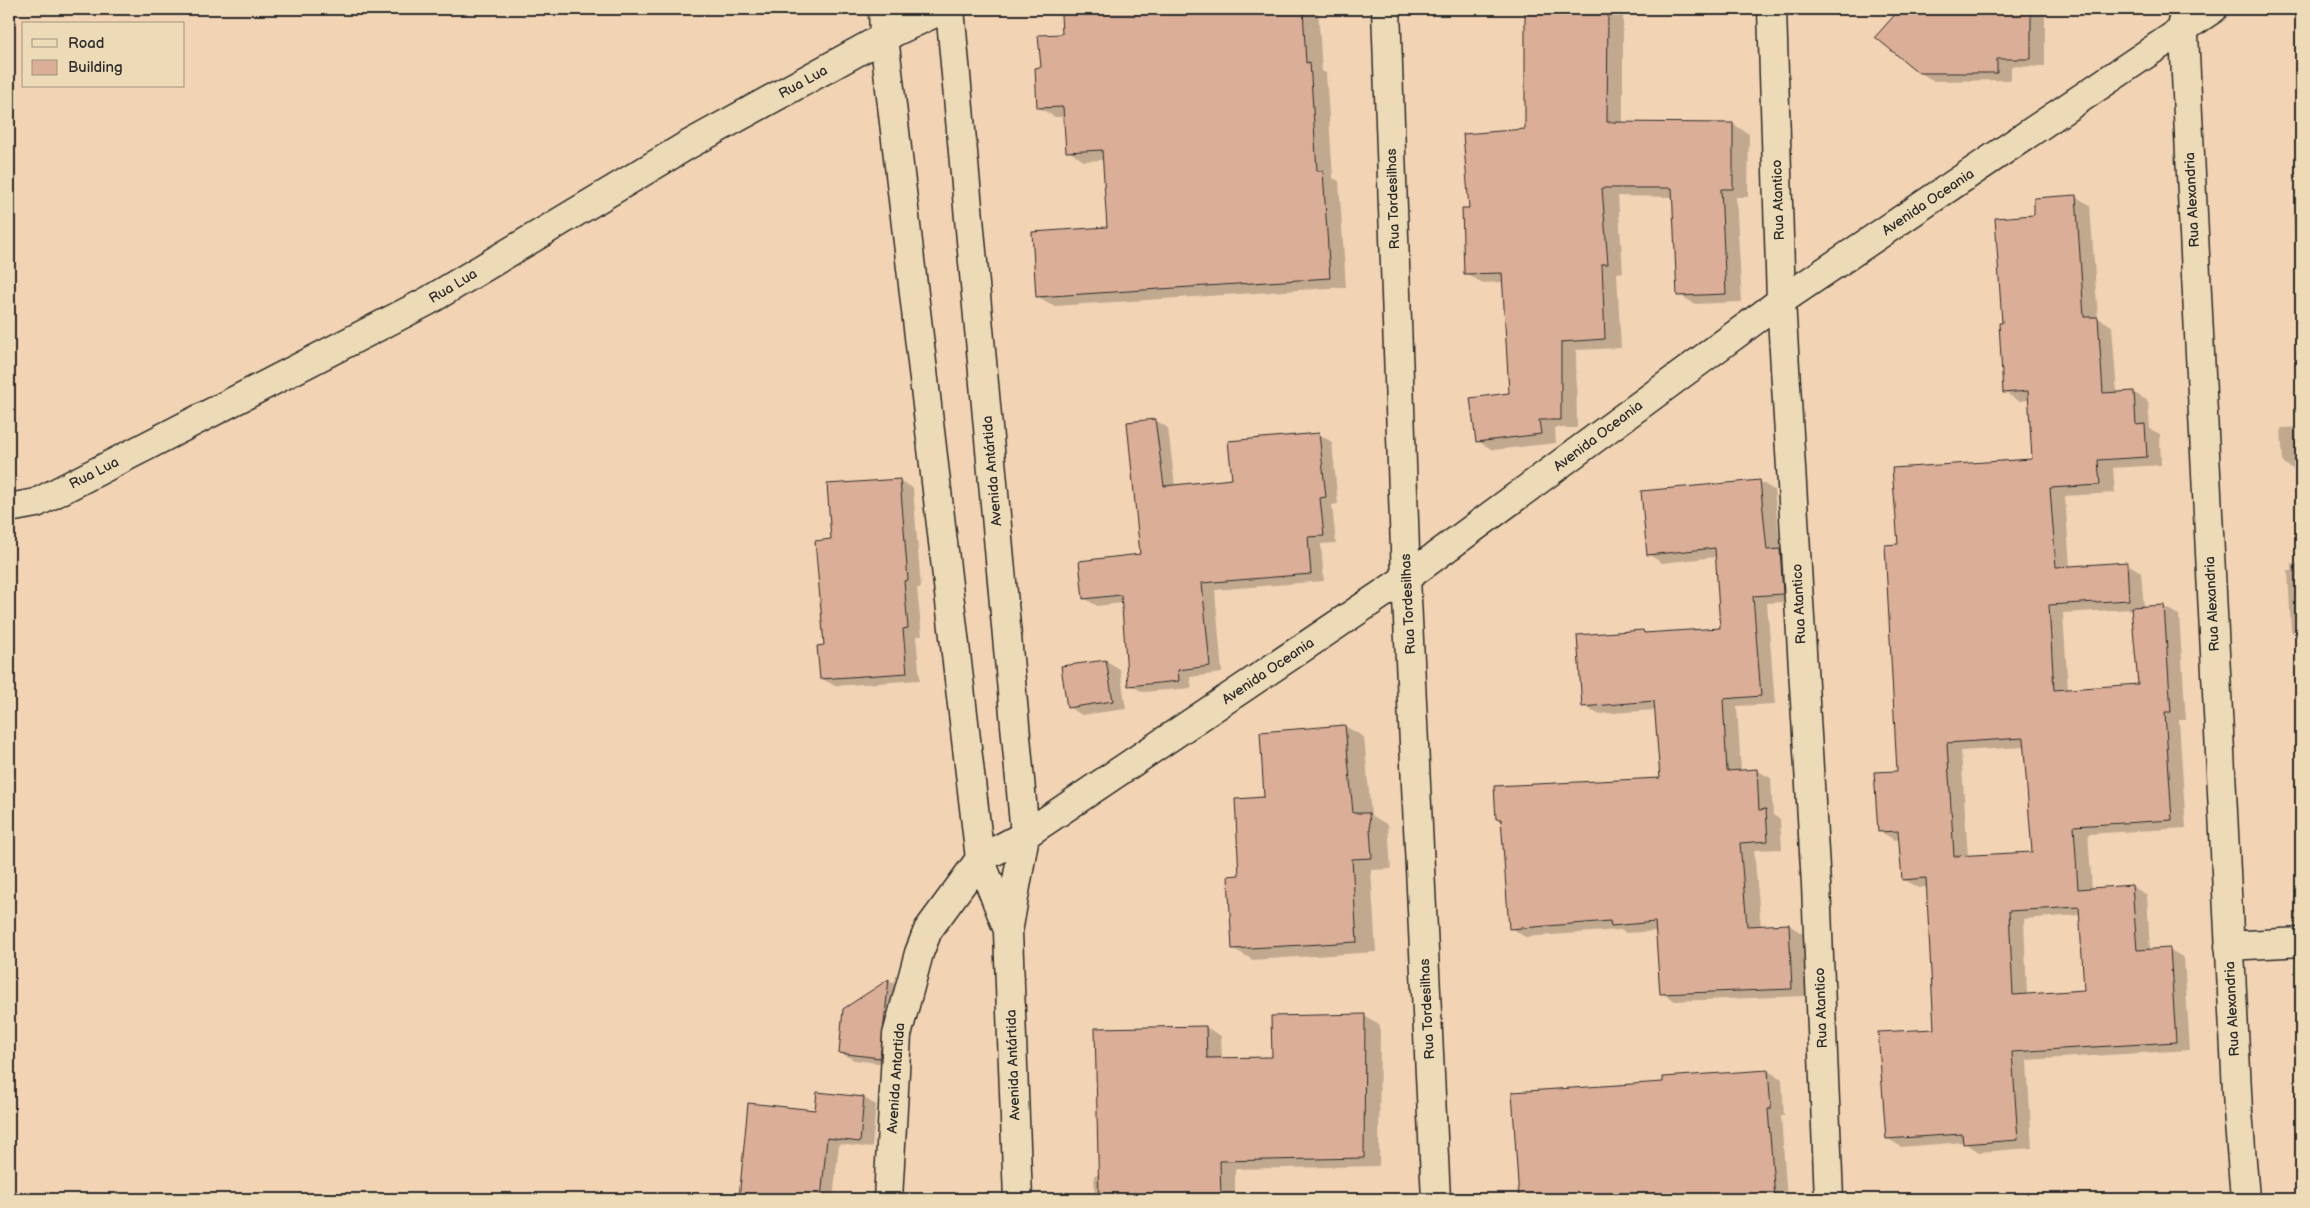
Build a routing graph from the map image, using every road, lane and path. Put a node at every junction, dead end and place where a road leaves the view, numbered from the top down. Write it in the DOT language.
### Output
graph roads {
  1 [pos="883,9"];
  2 [pos="943,9"];
  3 [pos="950,9"];
  4 [pos="1386,9"];
  5 [pos="1772,9"];
  6 [pos="2213,9"];
  7 [pos="2183,19"];
  8 [pos="884,37"];
  9 [pos="1781,301"];
  10 [pos="9,508"];
  11 [pos="1406,578"];
  12 [pos="1025,835"];
  13 [pos="980,859"];
  14 [pos="1008,932"];
  15 [pos="2301,942"];
  16 [pos="2229,946"];
  17 [pos="888,1199"];
  18 [pos="1018,1199"];
  19 [pos="1436,1199"];
  20 [pos="1829,1199"];
  21 [pos="2244,1199"];
  1 -- 8 [label="street, Avenida Antártida"];
  2 -- 8 [label="street, Rua Lua"];
  3 -- 12 [label="street, Avenida Antártida"];
  4 -- 11 [label="street, Rua Tordesilhas"];
  5 -- 9 [label="street, Rua Atantico"];
  6 -- 7 [label="street, Avenida Oceania"];
  7 -- 9 [label="street, Avenida Oceania"];
  7 -- 16 [label="street, Rua Alexandria"];
  8 -- 10 [label="street, Rua Lua"];
  8 -- 13 [label="street, Avenida Antártida"];
  9 -- 11 [label="street, Avenida Oceania"];
  9 -- 20 [label="street, Rua Atantico"];
  11 -- 12 [label="street, Avenida Oceania"];
  11 -- 19 [label="street, Rua Tordesilhas"];
  12 -- 13 [label="street, Avenida Oceania"];
  12 -- 14 [label="street, Avenida Antártida"];
  13 -- 14 [label="street, Avenida Antártida"];
  13 -- 17 [label="street, Avenida Antartida"];
  14 -- 18 [label="street, Avenida Antártida"];
  15 -- 16 [label="street"];
  16 -- 21 [label="street, Rua Alexandria"];
}
